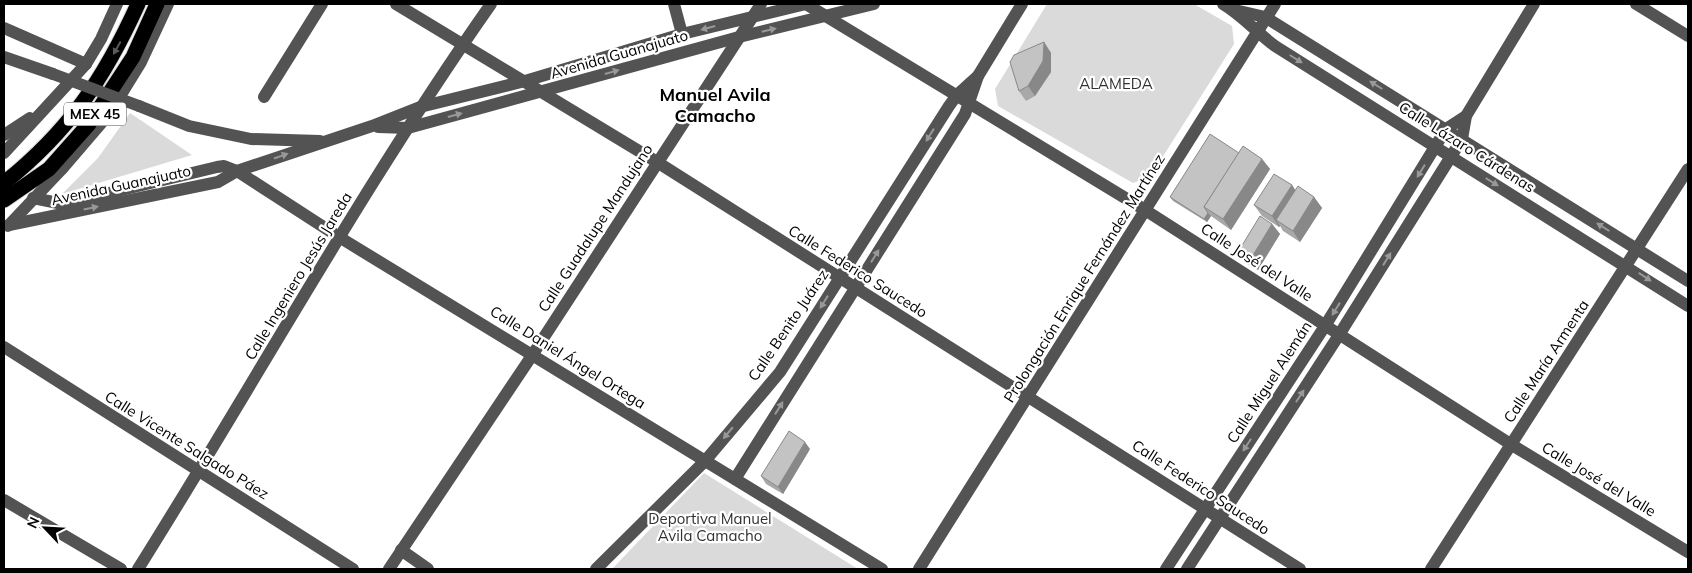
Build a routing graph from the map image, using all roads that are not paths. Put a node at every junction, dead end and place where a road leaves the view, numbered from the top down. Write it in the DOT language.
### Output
graph roads {
  1 [pos="118,4"];
  2 [pos="138,4"];
  3 [pos="157,4"];
  4 [pos="168,4"];
  5 [pos="322,4"];
  6 [pos="396,4"];
  7 [pos="491,4"];
  8 [pos="674,4"];
  9 [pos="761,4"];
  10 [pos="806,4"];
  11 [pos="874,4"];
  12 [pos="1022,4"];
  13 [pos="1274,4"];
  14 [pos="1534,4"];
  15 [pos="1636,4"];
  16 [pos="1229,7"];
  17 [pos="752,16"];
  18 [pos="826,16"];
  19 [pos="1265,17"];
  20 [pos="4,28"];
  21 [pos="1256,32"];
  22 [pos="682,34"];
  23 [pos="1688,36"];
  24 [pos="739,37"];
  25 [pos="462,44"];
  26 [pos="4,57"];
  27 [pos="86,64"];
  28 [pos="978,76"];
  29 [pos="525,81"];
  30 [pos="542,92"];
  31 [pos="957,95"];
  32 [pos="264,97"];
  33 [pos="969,102"];
  34 [pos="51,104"];
  35 [pos="420,107"];
  36 [pos="1466,116"];
  37 [pos="372,126"];
  38 [pos="408,128"];
  39 [pos="1446,129"];
  40 [pos="4,136"];
  41 [pos="1462,139"];
  42 [pos="325,142"];
  43 [pos="1436,147"];
  44 [pos="4,153"];
  45 [pos="1451,157"];
  46 [pos="657,162"];
  47 [pos="1688,169"];
  48 [pos="237,171"];
  49 [pos="4,183"];
  50 [pos="33,198"];
  51 [pos="4,200"];
  52 [pos="1145,210"];
  53 [pos="6,227"];
  54 [pos="339,237"];
  55 [pos="1637,248"];
  56 [pos="1627,265"];
  57 [pos="839,278"];
  58 [pos="1688,281"];
  59 [pos="855,288"];
  60 [pos="1688,306"];
  61 [pos="1326,326"];
  62 [pos="1340,335"];
  63 [pos="4,347"];
  64 [pos="533,354"];
  65 [pos="1029,397"];
  66 [pos="1512,445"];
  67 [pos="705,461"];
  68 [pos="199,472"];
  69 [pos="735,479"];
  70 [pos="4,500"];
  71 [pos="1206,508"];
  72 [pos="1221,519"];
  73 [pos="401,550"];
  74 [pos="1688,552"];
  75 [pos="121,569"];
  76 [pos="138,569"];
  77 [pos="353,569"];
  78 [pos="389,569"];
  79 [pos="428,569"];
  80 [pos="596,569"];
  81 [pos="882,569"];
  82 [pos="919,569"];
  83 [pos="1166,569"];
  84 [pos="1187,569"];
  85 [pos="1300,569"];
  86 [pos="1431,569"];
  1 -- 27 [label="street"];
  2 -- 49 [label="highway, MEX 45, one-way"];
  3 -- 51 [label="highway, MEX 45"];
  4 -- 50 [label="street"];
  5 -- 32 [label="street"];
  6 -- 25 [label="street, Calle Federico Saucedo"];
  7 -- 25 [label="street, Calle Ingeniero Jesús Jareda"];
  8 -- 22 [label="street"];
  9 -- 17 [label="street, Calle Guadalupe Mandujano"];
  10 -- 17 [label="street, Avenida Guanajuato"];
  10 -- 18 [label="street, Calle José del Valle"];
  11 -- 18 [label="street, Avenida Guanajuato"];
  12 -- 28 [label="street, Calle Benito Juárez"];
  13 -- 19 [label="street, Prolongación Enrique Fernández Martínez"];
  14 -- 36 [label="street, Calle Miguel Alemán"];
  15 -- 23 [label="street"];
  16 -- 19 [label="street, Calle Lázaro Cárdenas"];
  16 -- 21 [label="street, Calle Lázaro Cárdenas"];
  17 -- 22 [label="street, Avenida Guanajuato, one-way"];
  17 -- 24 [label="street, Calle Guadalupe Mandujano"];
  24 -- 18 [label="street, Avenida Guanajuato, one-way"];
  18 -- 31 [label="street, Calle José del Valle"];
  19 -- 21 [label="street, Prolongación Enrique Fernández Martínez"];
  39 -- 19 [label="street, Calle Lázaro Cárdenas, one-way"];
  20 -- 27 [label="street"];
  21 -- 43 [label="street, Calle Lázaro Cárdenas, one-way"];
  21 -- 52 [label="street, Prolongación Enrique Fernández Martínez"];
  22 -- 29 [label="street, Avenida Guanajuato"];
  30 -- 24 [label="street, Avenida Guanajuato, one-way"];
  24 -- 46 [label="street, Calle Guadalupe Mandujano"];
  25 -- 29 [label="street, Calle Federico Saucedo"];
  25 -- 35 [label="street, Calle Ingeniero Jesús Jareda"];
  26 -- 42 [label="street, bridge"];
  27 -- 34 [label="street"];
  28 -- 31 [label="street, Calle Benito Juárez"];
  28 -- 33 [label="street, Calle Benito Juárez"];
  29 -- 30 [label="street, Calle Federico Saucedo"];
  29 -- 35 [label="street, Avenida Guanajuato"];
  38 -- 30 [label="street, Avenida Guanajuato, one-way"];
  30 -- 46 [label="street, Calle Federico Saucedo"];
  31 -- 33 [label="street, Calle José del Valle"];
  31 -- 57 [label="street, Calle Benito Juárez, one-way"];
  33 -- 52 [label="street, Calle José del Valle"];
  59 -- 33 [label="street, Calle Benito Juárez, one-way"];
  34 -- 40 [label="street"];
  34 -- 44 [label="street"];
  35 -- 37 [label="street, Avenida Guanajuato"];
  35 -- 38 [label="street, Calle Ingeniero Jesús Jareda"];
  36 -- 39 [label="street, Calle Miguel Alemán"];
  36 -- 41 [label="street, Calle Miguel Alemán"];
  37 -- 38 [label="street, Avenida Guanajuato"];
  37 -- 42 [label="street, Avenida Guanajuato"];
  38 -- 54 [label="street, Calle Ingeniero Jesús Jareda"];
  39 -- 41 [label="street, Calle Lázaro Cárdenas"];
  39 -- 43 [label="street, Calle Miguel Alemán"];
  41 -- 45 [label="street, Calle Miguel Alemán"];
  55 -- 41 [label="street, Calle Lázaro Cárdenas, one-way"];
  48 -- 42 [label="street, Avenida Guanajuato, one-way"];
  43 -- 45 [label="street, Calle Lázaro Cárdenas"];
  43 -- 61 [label="street, Calle Miguel Alemán, one-way"];
  45 -- 56 [label="street, Calle Lázaro Cárdenas, one-way"];
  62 -- 45 [label="street, Calle Miguel Alemán, one-way"];
  46 -- 57 [label="street, Calle Federico Saucedo"];
  46 -- 64 [label="street, Calle Guadalupe Mandujano"];
  47 -- 55 [label="street, Calle María Armenta"];
  48 -- 50 [label="street, Avenida Guanajuato"];
  53 -- 48 [label="street, Avenida Guanajuato, one-way"];
  48 -- 54 [label="street, Calle Daniel Ángel Ortega"];
  50 -- 53 [label="street"];
  52 -- 61 [label="street, Calle José del Valle"];
  52 -- 65 [label="street, Prolongación Enrique Fernández Martínez"];
  54 -- 64 [label="street, Calle Daniel Ángel Ortega"];
  54 -- 68 [label="street, Calle Ingeniero Jesús Jareda"];
  55 -- 56 [label="street, Calle María Armenta"];
  55 -- 58 [label="street, Calle Lázaro Cárdenas"];
  56 -- 60 [label="street, Calle Lázaro Cárdenas, one-way"];
  56 -- 66 [label="street, Calle María Armenta"];
  57 -- 59 [label="street, Calle Federico Saucedo"];
  57 -- 67 [label="street, Calle Benito Juárez, one-way"];
  59 -- 65 [label="street, Calle Federico Saucedo"];
  69 -- 59 [label="street, Calle Benito Juárez, one-way"];
  61 -- 62 [label="street, Calle José del Valle"];
  61 -- 71 [label="street, Calle Miguel Alemán, one-way"];
  62 -- 66 [label="street, Calle José del Valle"];
  72 -- 62 [label="street, Calle Miguel Alemán, one-way"];
  63 -- 68 [label="street, Calle Vicente Salgado Páez"];
  64 -- 67 [label="street, Calle Daniel Ángel Ortega"];
  64 -- 73 [label="street, Calle Guadalupe Mandujano"];
  65 -- 71 [label="street, Calle Federico Saucedo"];
  65 -- 82 [label="street, Prolongación Enrique Fernández Martínez"];
  66 -- 74 [label="street, Calle José del Valle"];
  66 -- 86 [label="street, Calle María Armenta"];
  67 -- 69 [label="street, Calle Daniel Ángel Ortega"];
  67 -- 80 [label="street, Calle Benito Juárez"];
  68 -- 76 [label="street, Calle Ingeniero Jesús Jareda"];
  68 -- 77 [label="street, Calle Vicente Salgado Páez"];
  69 -- 81 [label="street, Calle Daniel Ángel Ortega"];
  70 -- 75 [label="street"];
  71 -- 72 [label="street, Calle Federico Saucedo"];
  71 -- 83 [label="street, Calle Miguel Alemán"];
  72 -- 84 [label="street, Calle Miguel Alemán"];
  72 -- 85 [label="street, Calle Federico Saucedo"];
  73 -- 78 [label="street, Calle Guadalupe Mandujano"];
  73 -- 79 [label="street"];
}
